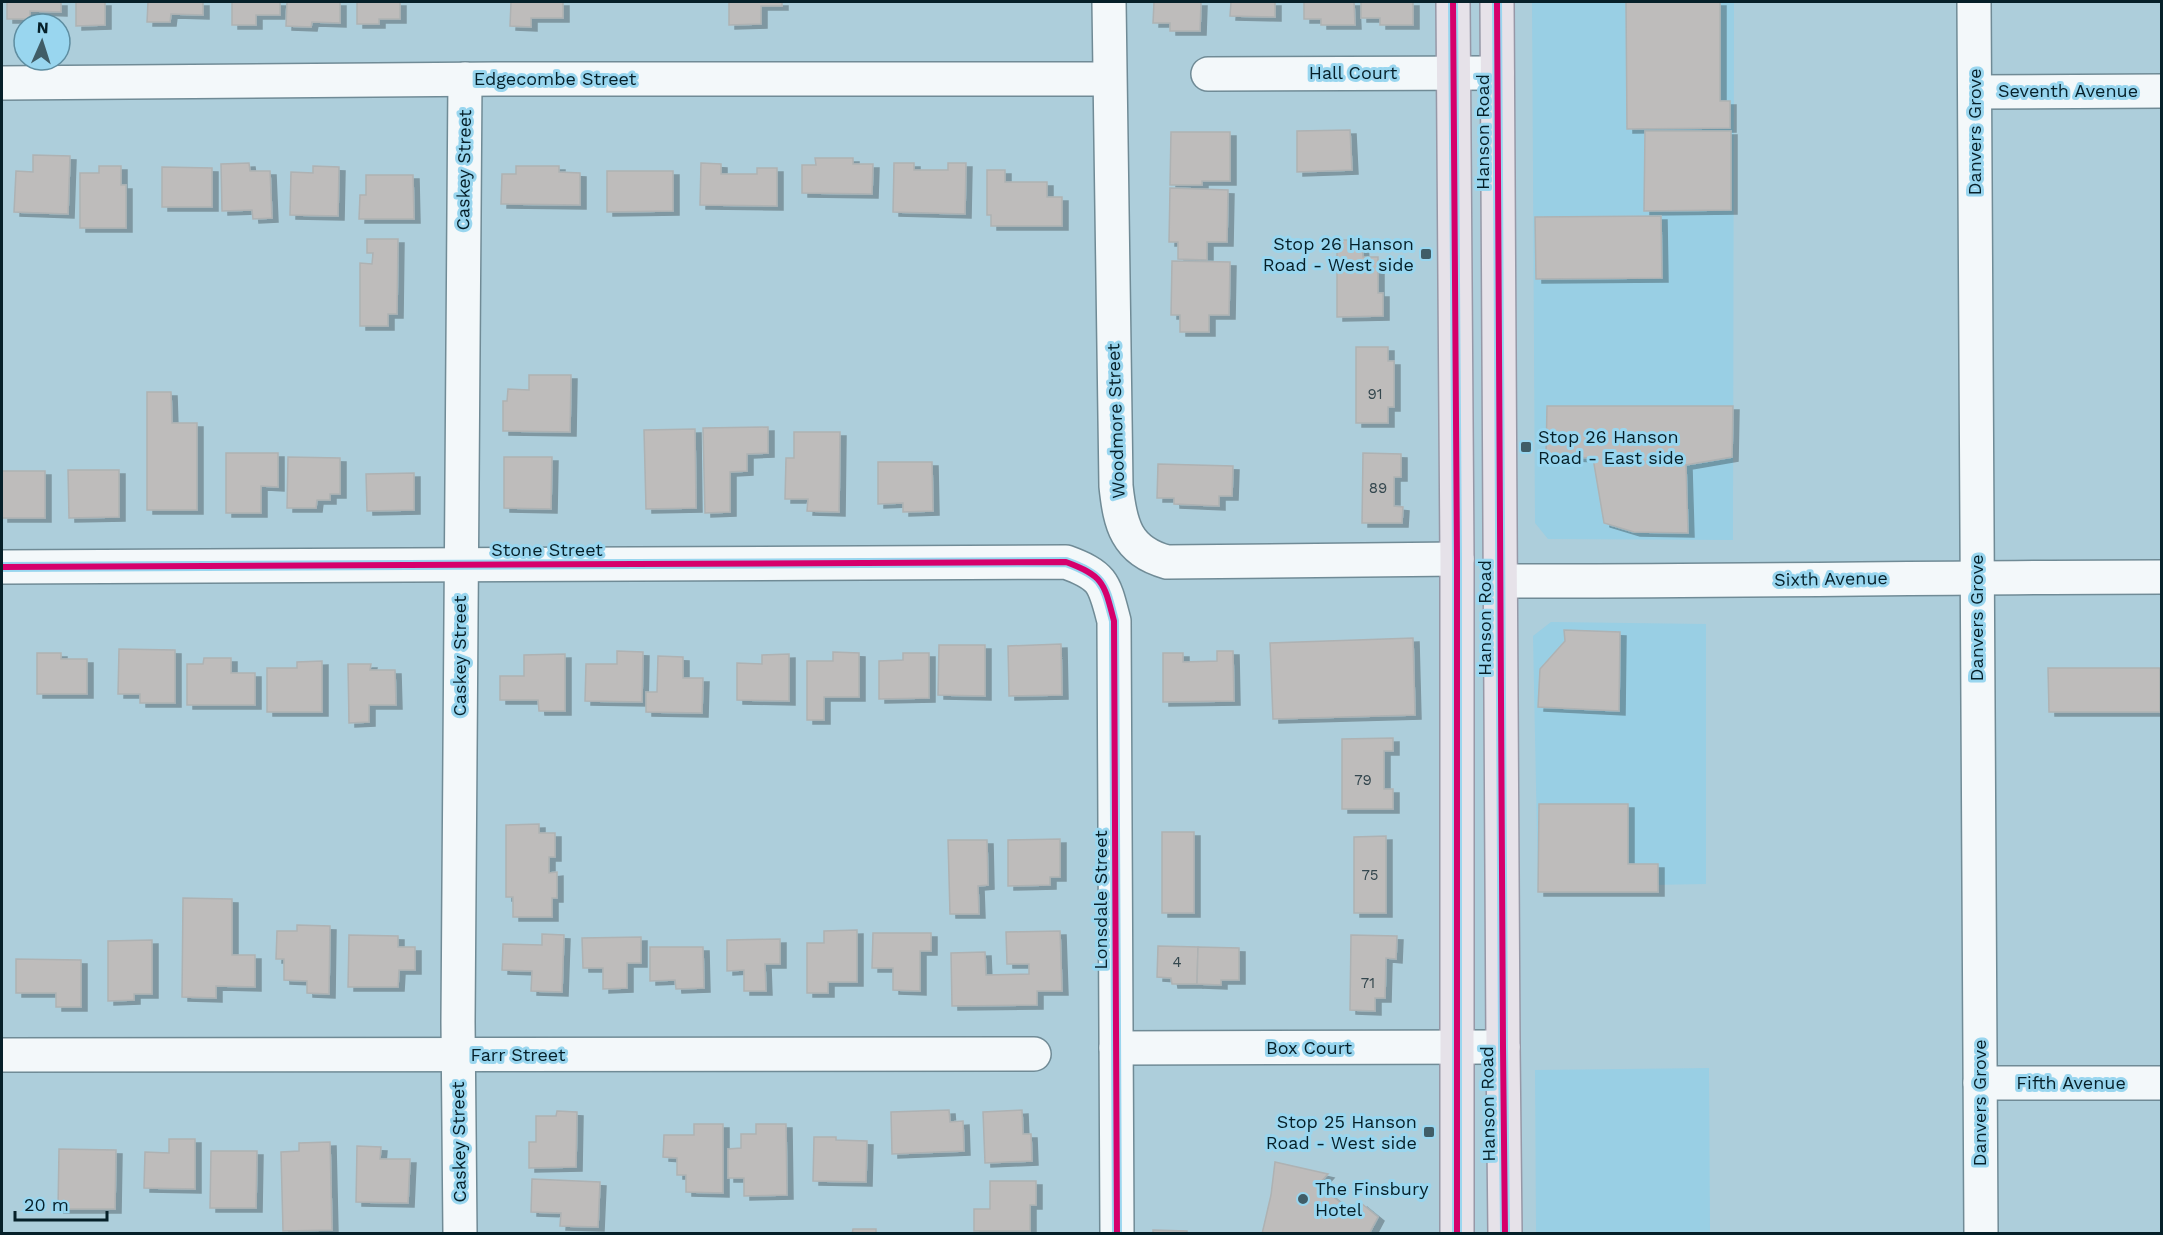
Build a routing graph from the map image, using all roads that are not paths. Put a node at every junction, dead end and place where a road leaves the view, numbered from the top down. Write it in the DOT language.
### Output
graph roads {
  1 [pos="1109,2"];
  2 [pos="1453,2"];
  3 [pos="1497,2"];
  4 [pos="1974,2"];
  5 [pos="1453,73"];
  6 [pos="1497,73"];
  7 [pos="1208,74"];
  8 [pos="465,79"];
  9 [pos="1109,79"];
  10 [pos="2,83"];
  11 [pos="2162,91"];
  12 [pos="1975,92"];
  13 [pos="1457,559"];
  14 [pos="461,565"];
  15 [pos="2,567"];
  16 [pos="1092,572"];
  17 [pos="1977,577"];
  18 [pos="2162,577"];
  19 [pos="1500,581"];
  20 [pos="1503,1047"];
  21 [pos="1116,1048"];
  22 [pos="1458,1048"];
  23 [pos="1034,1054"];
  24 [pos="2,1055"];
  25 [pos="458,1055"];
  26 [pos="1980,1083"];
  27 [pos="2162,1083"];
  28 [pos="460,1233"];
  29 [pos="1117,1233"];
  30 [pos="1457,1233"];
  31 [pos="1505,1233"];
  32 [pos="1981,1233"];
  1 -- 9 [label="street, Woodmore Street"];
  2 -- 5 [label="main road, Hanson Road"];
  3 -- 6 [label="main road, Hanson Road"];
  4 -- 12 [label="street, Danvers Grove"];
  5 -- 6 [label="street, Hall Court"];
  5 -- 7 [label="street, Hall Court"];
  5 -- 13 [label="main road, Hanson Road"];
  6 -- 19 [label="main road, Hanson Road"];
  8 -- 9 [label="street, Edgecombe Street"];
  8 -- 10 [label="street, Edgecombe Street"];
  8 -- 14 [label="street, Caskey Street"];
  9 -- 13 [label="street, Woodmore Street"];
  11 -- 12 [label="street, Seventh Avenue"];
  12 -- 17 [label="street, Danvers Grove"];
  13 -- 19 [label="main road"];
  13 -- 22 [label="main road, Hanson Road"];
  14 -- 15 [label="street, Stone Street"];
  14 -- 16 [label="street, Stone Street"];
  14 -- 25 [label="street, Caskey Street"];
  16 -- 21 [label="street, Lonsdale Street"];
  17 -- 18 [label="street, Sixth Avenue"];
  17 -- 19 [label="street, Sixth Avenue"];
  17 -- 26 [label="street, Danvers Grove"];
  19 -- 20 [label="main road, Hanson Road"];
  20 -- 22 [label="street, Box Court"];
  20 -- 31 [label="main road, Hanson Road"];
  21 -- 22 [label="street, Box Court"];
  21 -- 29 [label="street, Lonsdale Street"];
  22 -- 30 [label="main road, Hanson Road"];
  23 -- 25 [label="street, Farr Street"];
  24 -- 25 [label="street, Farr Street"];
  25 -- 28 [label="street, Caskey Street"];
  26 -- 27 [label="street, Fifth Avenue"];
  26 -- 32 [label="street, Danvers Grove"];
}
